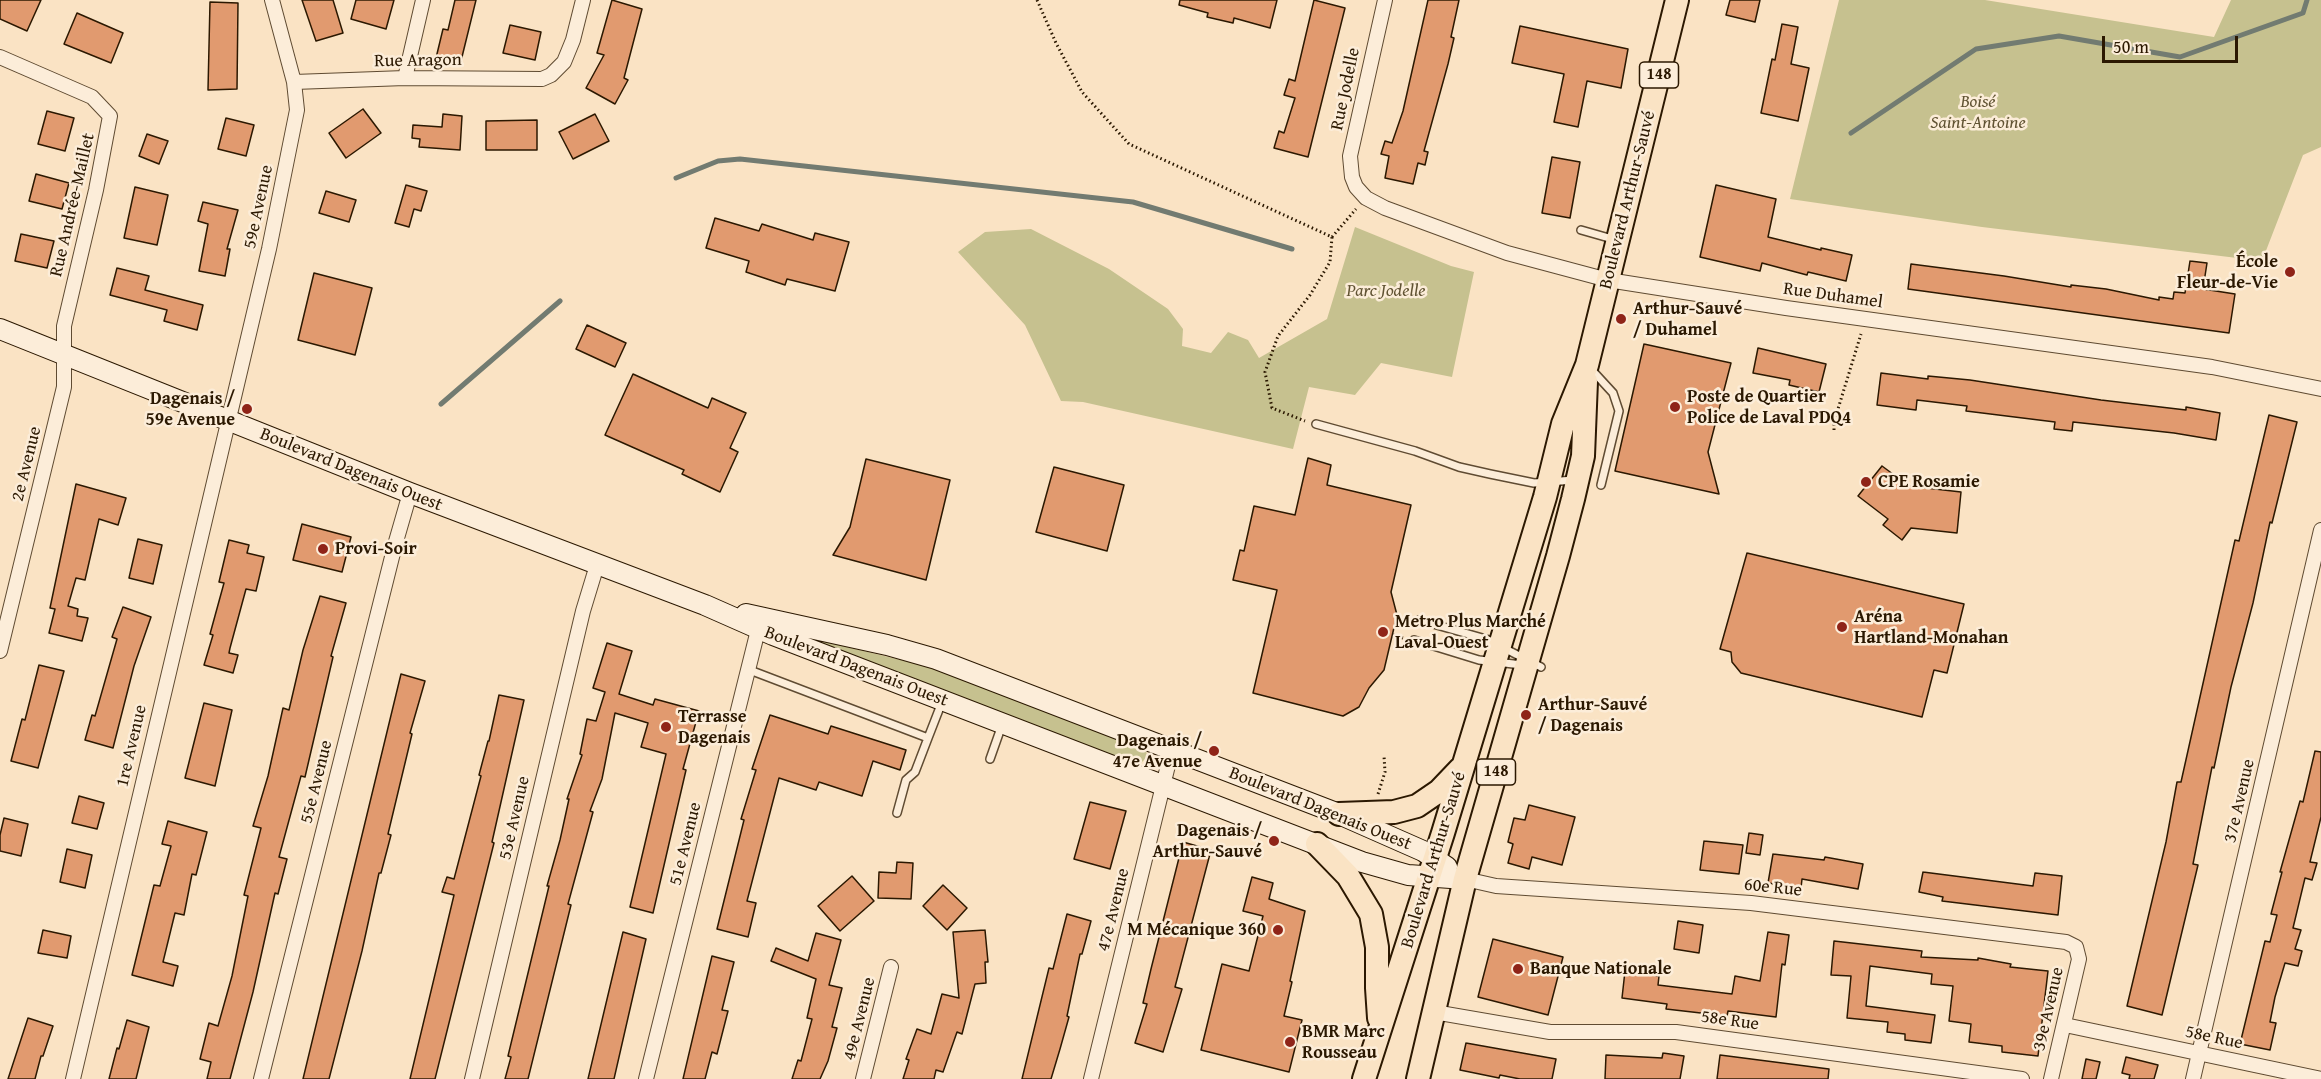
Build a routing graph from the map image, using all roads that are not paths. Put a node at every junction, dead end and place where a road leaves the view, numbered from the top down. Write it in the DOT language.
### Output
graph roads {
  1 [pos="272,0"];
  2 [pos="423,0"];
  3 [pos="583,0"];
  4 [pos="1384,0"];
  5 [pos="1677,0"];
  6 [pos="0,57"];
  7 [pos="405,78"];
  8 [pos="294,82"];
  9 [pos="1356,187"];
  10 [pos="1581,230"];
  11 [pos="1619,241"];
  12 [pos="1608,280"];
  13 [pos="0,329"];
  14 [pos="65,356"];
  15 [pos="1587,365"];
  16 [pos="2321,389"];
  17 [pos="227,421"];
  18 [pos="1316,424"];
  19 [pos="1577,480"];
  20 [pos="1548,484"];
  21 [pos="1601,485"];
  22 [pos="410,494"];
  23 [pos="2321,530"];
  24 [pos="597,565"];
  25 [pos="1419,620"];
  26 [pos="760,623"];
  27 [pos="1414,640"];
  28 [pos="0,651"];
  29 [pos="1497,654"];
  30 [pos="1527,663"];
  31 [pos="747,669"];
  32 [pos="942,701"];
  33 [pos="1002,724"];
  34 [pos="928,738"];
  35 [pos="1172,749"];
  36 [pos="990,759"];
  37 [pos="1463,766"];
  38 [pos="1163,785"];
  39 [pos="897,813"];
  40 [pos="1339,814"];
  41 [pos="1317,844"];
  42 [pos="1432,867"];
  43 [pos="1466,879"];
  44 [pos="2076,947"];
  45 [pos="891,967"];
  46 [pos="1434,1012"];
  47 [pos="2065,1025"];
  48 [pos="1380,1029"];
  49 [pos="2200,1053"];
  50 [pos="2321,1078"];
  51 [pos="73,1079"];
  52 [pos="261,1079"];
  53 [pos="471,1079"];
  54 [pos="646,1079"];
  55 [pos="863,1079"];
  56 [pos="1091,1079"];
  57 [pos="1364,1079"];
  58 [pos="1418,1079"];
  59 [pos="2022,1079"];
  60 [pos="2050,1079"];
  61 [pos="2193,1079"];
  1 -- 8 [label="street, 59e Avenue"];
  2 -- 7 [label="street"];
  3 -- 7 [label="street, Rue Aragon"];
  4 -- 9 [label="street, Rue Jodelle"];
  5 -- 11 [label="main road, Boulevard Arthur-Sauvé / 148"];
  6 -- 14 [label="street, Rue Andrée-Maillet"];
  7 -- 8 [label="street, Rue Aragon"];
  8 -- 17 [label="street, 59e Avenue"];
  9 -- 12 [label="street, Rue Duhamel"];
  10 -- 11 [label="lane"];
  11 -- 12 [label="main road, Boulevard Arthur-Sauvé / 148"];
  12 -- 15 [label="main road, Boulevard Arthur-Sauvé / 148"];
  12 -- 16 [label="street, Rue Duhamel"];
  13 -- 14 [label="main road, Boulevard Dagenais Ouest"];
  14 -- 17 [label="main road, Boulevard Dagenais Ouest"];
  14 -- 28 [label="street, 2e Avenue"];
  15 -- 19 [label="main road, Boulevard Arthur-Sauvé / 148"];
  15 -- 20 [label="main road, Boulevard Arthur-Sauvé / 148"];
  15 -- 21 [label="lane"];
  17 -- 22 [label="main road, Boulevard Dagenais Ouest"];
  17 -- 51 [label="street, 1re Avenue"];
  18 -- 20 [label="lane"];
  19 -- 20 [label="lane"];
  19 -- 30 [label="main road, Boulevard Arthur-Sauvé / 148"];
  20 -- 29 [label="main road, Boulevard Arthur-Sauvé / 148"];
  22 -- 24 [label="main road, Boulevard Dagenais Ouest"];
  22 -- 52 [label="street, 55e Avenue"];
  23 -- 49 [label="street, 37e Avenue"];
  24 -- 26 [label="main road, Boulevard Dagenais Ouest"];
  24 -- 53 [label="street, 53e Avenue"];
  25 -- 29 [label="lane"];
  26 -- 31 [label="street, 51e Avenue"];
  26 -- 32 [label="main road, Boulevard Dagenais Ouest"];
  26 -- 35 [label="main road, Boulevard Dagenais Ouest"];
  27 -- 29 [label="lane"];
  29 -- 30 [label="lane"];
  29 -- 30 [label="lane"];
  29 -- 37 [label="main road, Boulevard Arthur-Sauvé / 148"];
  30 -- 43 [label="main road, Boulevard Arthur-Sauvé / 148"];
  31 -- 34 [label="lane"];
  31 -- 54 [label="street, 51e Avenue"];
  32 -- 33 [label="main road, Boulevard Dagenais Ouest"];
  32 -- 34 [label="lane"];
  33 -- 36 [label="lane"];
  33 -- 38 [label="main road, Boulevard Dagenais Ouest"];
  34 -- 39 [label="lane"];
  35 -- 38 [label="street, 47e Avenue"];
  35 -- 40 [label="main road, Boulevard Dagenais Ouest"];
  37 -- 40 [label="main road"];
  37 -- 42 [label="main road, Boulevard Arthur-Sauvé / 148"];
  38 -- 41 [label="main road, Boulevard Dagenais Ouest"];
  38 -- 56 [label="street, 47e Avenue"];
  40 -- 42 [label="main road, Boulevard Dagenais Ouest"];
  41 -- 42 [label="main road, Boulevard Dagenais Ouest"];
  41 -- 48 [label="main road"];
  42 -- 43 [label="main road, Boulevard Dagenais Ouest"];
  42 -- 48 [label="main road, Boulevard Arthur-Sauvé / 148"];
  43 -- 44 [label="street, 60e Rue"];
  43 -- 46 [label="main road, Boulevard Arthur-Sauvé / 148"];
  44 -- 47 [label="street, 39e Avenue"];
  45 -- 55 [label="street, 49e Avenue"];
  46 -- 58 [label="main road, Boulevard Arthur-Sauvé / 148"];
  46 -- 59 [label="street, 58e Rue"];
  47 -- 49 [label="street, 58e Rue"];
  47 -- 60 [label="street, 39e Avenue"];
  48 -- 57 [label="main road, Boulevard Arthur-Sauvé / 148"];
  49 -- 50 [label="street, 58e Rue"];
  49 -- 61 [label="street, 37e Avenue"];
}
